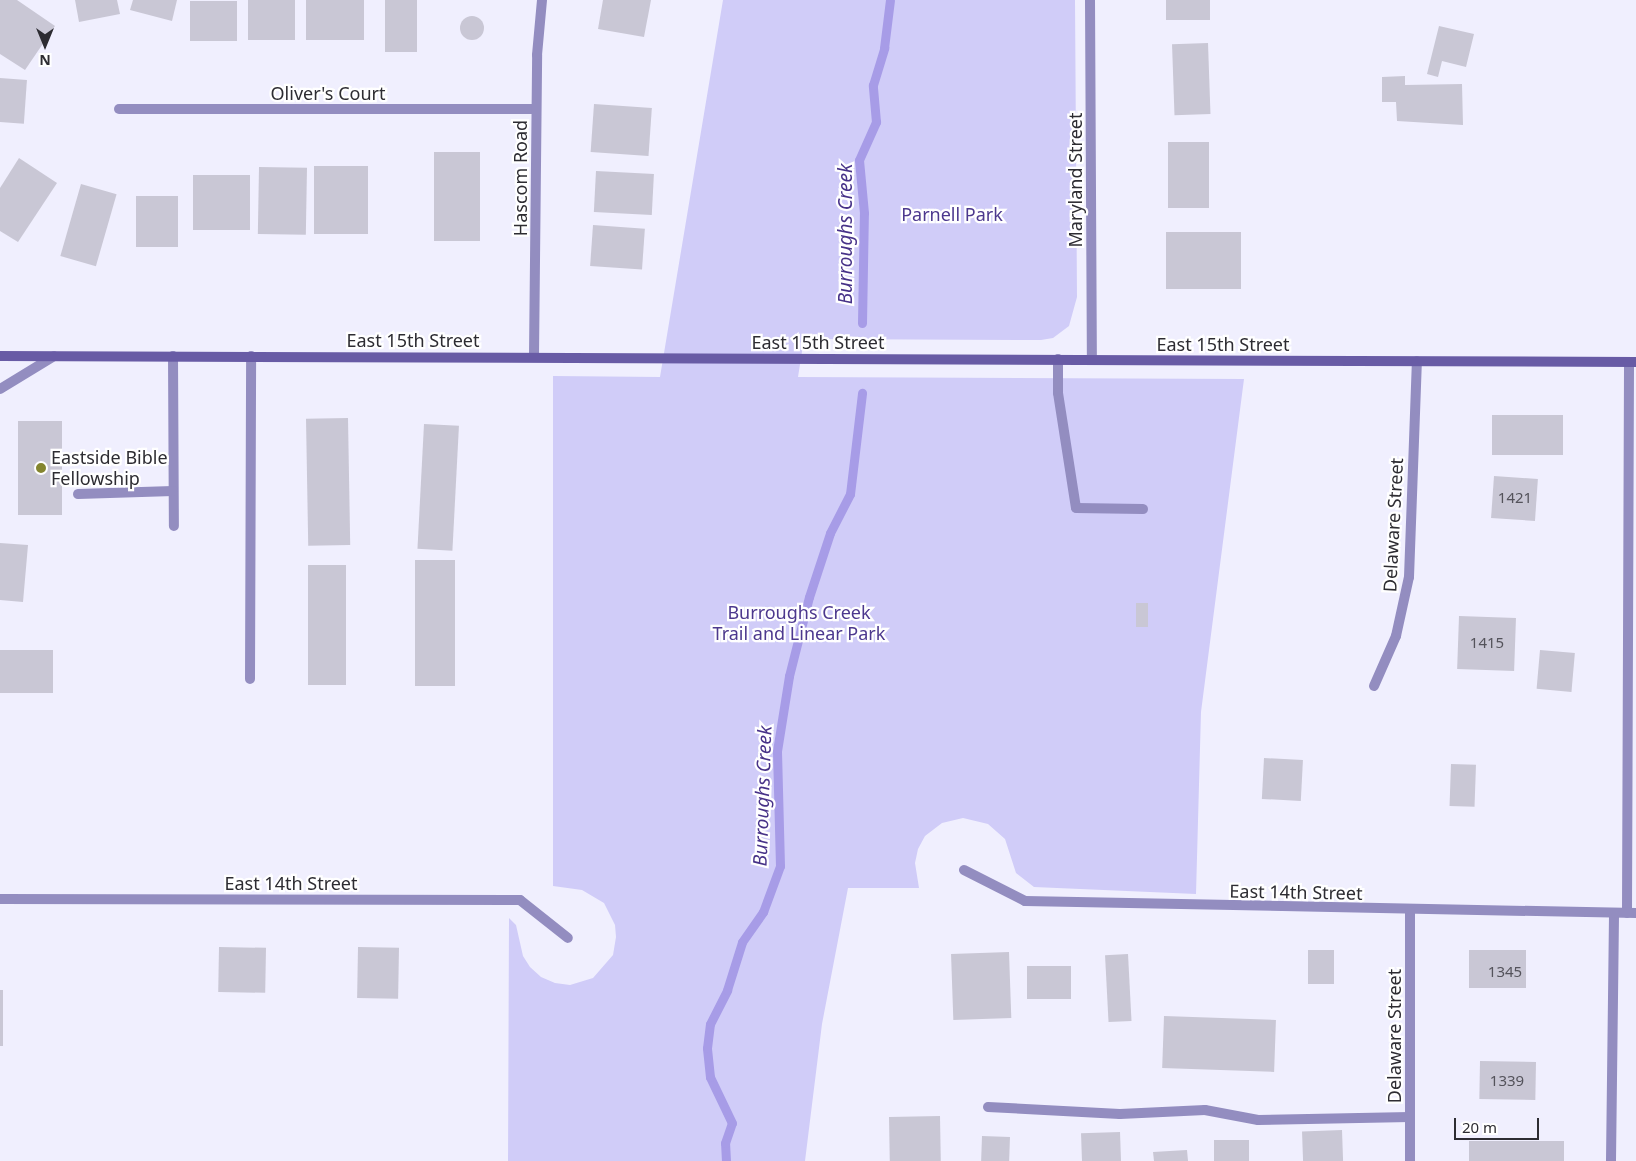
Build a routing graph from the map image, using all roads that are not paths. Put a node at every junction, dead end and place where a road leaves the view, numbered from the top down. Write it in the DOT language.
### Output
graph roads {
  1 [pos="542,0"];
  2 [pos="1090,0"];
  3 [pos="119,108"];
  4 [pos="536,110"];
  5 [pos="0,356"];
  6 [pos="54,356"];
  7 [pos="173,356"];
  8 [pos="251,356"];
  9 [pos="534,356"];
  10 [pos="1058,359"];
  11 [pos="1092,359"];
  12 [pos="1417,361"];
  13 [pos="1632,362"];
  14 [pos="0,389"];
  15 [pos="173,491"];
  16 [pos="78,494"];
  17 [pos="1143,509"];
  18 [pos="174,526"];
  19 [pos="250,679"];
  20 [pos="1374,686"];
  21 [pos="964,870"];
  22 [pos="0,898"];
  23 [pos="1410,911"];
  24 [pos="1614,913"];
  25 [pos="1631,913"];
  26 [pos="568,938"];
  27 [pos="988,1108"];
  28 [pos="1410,1117"];
  29 [pos="1410,1161"];
  30 [pos="1611,1161"];
  1 -- 4 [label="street, Hascom Road"];
  2 -- 11 [label="street, Maryland Street"];
  3 -- 4 [label="street, Oliver's Court"];
  4 -- 9 [label="street, Hascom Road"];
  5 -- 6 [label="main road, East 15th Street"];
  6 -- 7 [label="main road, East 15th Street"];
  6 -- 14 [label="street"];
  7 -- 8 [label="main road, East 15th Street"];
  7 -- 15 [label="street"];
  8 -- 9 [label="main road, East 15th Street"];
  8 -- 19 [label="street"];
  9 -- 10 [label="main road, East 15th Street"];
  10 -- 11 [label="main road, East 15th Street"];
  10 -- 17 [label="street"];
  11 -- 12 [label="main road, East 15th Street"];
  12 -- 13 [label="main road, East 15th Street"];
  12 -- 20 [label="street, Delaware Street"];
  13 -- 25 [label="street"];
  15 -- 16 [label="street"];
  15 -- 18 [label="street"];
  21 -- 23 [label="street, East 14th Street"];
  22 -- 26 [label="street, East 14th Street"];
  23 -- 24 [label="street, East 14th Street"];
  23 -- 28 [label="street, Delaware Street"];
  24 -- 25 [label="street, East 14th Street"];
  24 -- 30 [label="street"];
  27 -- 28 [label="street"];
  28 -- 29 [label="street, Delaware Street"];
}
